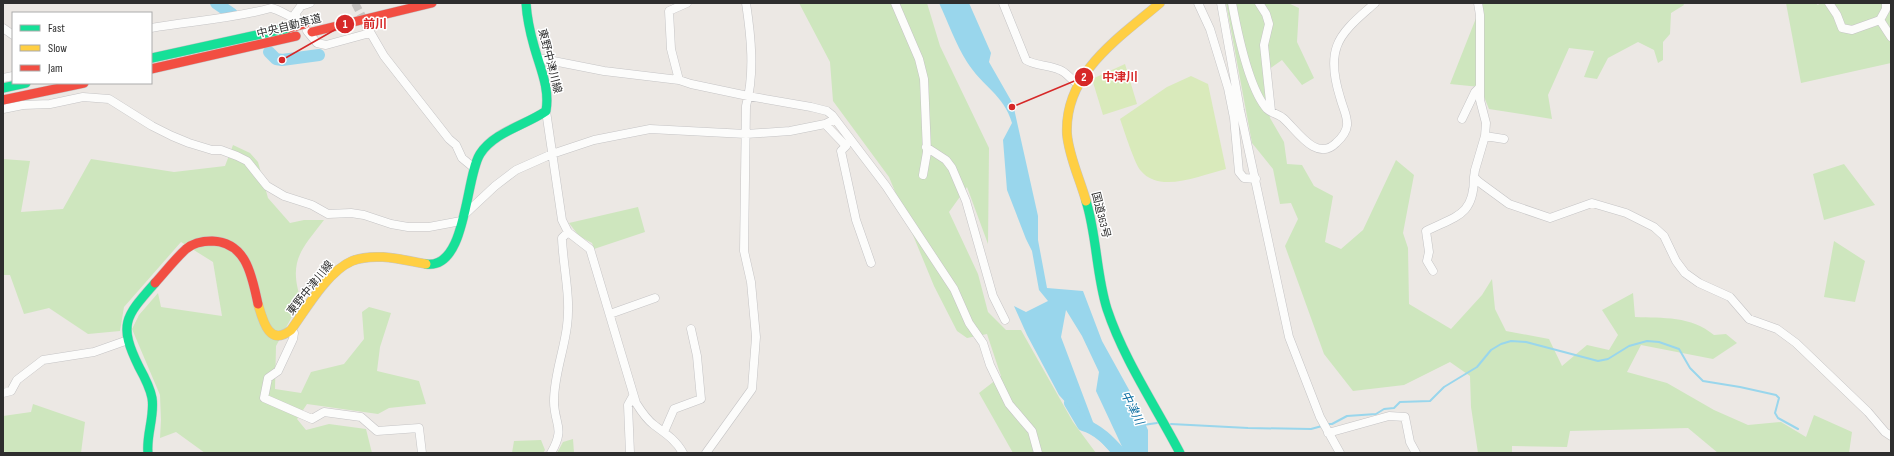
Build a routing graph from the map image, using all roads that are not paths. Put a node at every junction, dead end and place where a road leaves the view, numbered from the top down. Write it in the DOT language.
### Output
graph roads {
  1 [pos="310,3"];
  2 [pos="394,3"];
  3 [pos="432,3"];
  4 [pos="526,3"];
  5 [pos="687,3"];
  6 [pos="746,3"];
  7 [pos="894,3"];
  8 [pos="1003,3"];
  9 [pos="1160,3"];
  10 [pos="1198,3"];
  11 [pos="1221,3"];
  12 [pos="1232,3"];
  13 [pos="1258,3"];
  14 [pos="1375,3"];
  15 [pos="1478,3"];
  16 [pos="1829,3"];
  17 [pos="1886,3"];
  18 [pos="1880,20"];
  19 [pos="302,22"];
  20 [pos="3,28"];
  21 [pos="152,28"];
  22 [pos="12,34"];
  23 [pos="1891,37"];
  24 [pos="152,58"];
  25 [pos="538,58"];
  26 [pos="152,69"];
  27 [pos="679,80"];
  28 [pos="21,84"];
  29 [pos="79,84"];
  30 [pos="1077,84"];
  31 [pos="3,88"];
  32 [pos="1480,88"];
  33 [pos="748,96"];
  34 [pos="3,100"];
  35 [pos="3,109"];
  36 [pos="546,111"];
  37 [pos="1271,112"];
  38 [pos="835,119"];
  39 [pos="1462,119"];
  40 [pos="826,124"];
  41 [pos="746,134"];
  42 [pos="1485,136"];
  43 [pos="1504,139"];
  44 [pos="926,146"];
  45 [pos="552,154"];
  46 [pos="474,168"];
  47 [pos="923,175"];
  48 [pos="1474,177"];
  49 [pos="1256,180"];
  50 [pos="462,218"];
  51 [pos="568,232"];
  52 [pos="871,263"];
  53 [pos="1433,271"];
  54 [pos="655,298"];
  55 [pos="610,314"];
  56 [pos="1005,320"];
  57 [pos="691,329"];
  58 [pos="291,330"];
  59 [pos="128,340"];
  60 [pos="3,393"];
  61 [pos="633,396"];
  62 [pos="664,432"];
  63 [pos="1328,433"];
  64 [pos="1891,436"];
  65 [pos="148,453"];
  66 [pos="422,453"];
  67 [pos="551,453"];
  68 [pos="630,453"];
  69 [pos="683,453"];
  70 [pos="706,453"];
  71 [pos="1038,453"];
  72 [pos="1180,453"];
  73 [pos="1340,453"];
  74 [pos="1416,453"];
  1 -- 19 [label="street"];
  2 -- 19 [label="main road, 中央自動車道"];
  3 -- 26 [label="main road, 中央自動車道"];
  4 -- 25 [label="main road, 東野中津川線"];
  5 -- 27 [label="street"];
  6 -- 33 [label="street"];
  7 -- 44 [label="street"];
  8 -- 30 [label="street"];
  9 -- 30 [label="main road, 国道363号"];
  10 -- 49 [label="street"];
  11 -- 49 [label="street"];
  12 -- 37 [label="street"];
  13 -- 37 [label="street"];
  14 -- 37 [label="street"];
  15 -- 32 [label="street"];
  16 -- 18 [label="street"];
  17 -- 18 [label="street"];
  18 -- 23 [label="street"];
  19 -- 21 [label="street"];
  19 -- 24 [label="main road, 中央自動車道, bridge"];
  19 -- 46 [label="street"];
  20 -- 22 [label="street"];
  25 -- 27 [label="street"];
  25 -- 36 [label="main road, 東野中津川線"];
  27 -- 33 [label="street"];
  28 -- 31 [label="main road"];
  29 -- 34 [label="main road"];
  30 -- 72 [label="main road, 国道363号"];
  32 -- 39 [label="street"];
  32 -- 42 [label="street"];
  33 -- 38 [label="street"];
  33 -- 41 [label="street"];
  35 -- 50 [label="street"];
  36 -- 45 [label="street"];
  36 -- 46 [label="main road, 東野中津川線"];
  38 -- 40 [label="street"];
  38 -- 71 [label="street"];
  40 -- 41 [label="street"];
  40 -- 52 [label="street"];
  41 -- 45 [label="street"];
  41 -- 70 [label="street"];
  42 -- 43 [label="street"];
  42 -- 48 [label="street"];
  44 -- 47 [label="street"];
  44 -- 56 [label="street"];
  45 -- 50 [label="street"];
  45 -- 51 [label="street"];
  46 -- 50 [label="main road, 東野中津川線"];
  48 -- 53 [label="street"];
  48 -- 64 [label="street"];
  49 -- 63 [label="street"];
  50 -- 58 [label="main road, 東野中津川線"];
  51 -- 55 [label="street"];
  51 -- 67 [label="street"];
  54 -- 55 [label="street"];
  55 -- 61 [label="street"];
  57 -- 62 [label="street"];
  58 -- 59 [label="main road, 東野中津川線"];
  58 -- 66 [label="street"];
  59 -- 60 [label="street"];
  59 -- 65 [label="main road, 東野中津川線"];
  61 -- 62 [label="street"];
  61 -- 68 [label="street"];
  62 -- 69 [label="street"];
  63 -- 73 [label="street"];
  63 -- 74 [label="street"];
}
